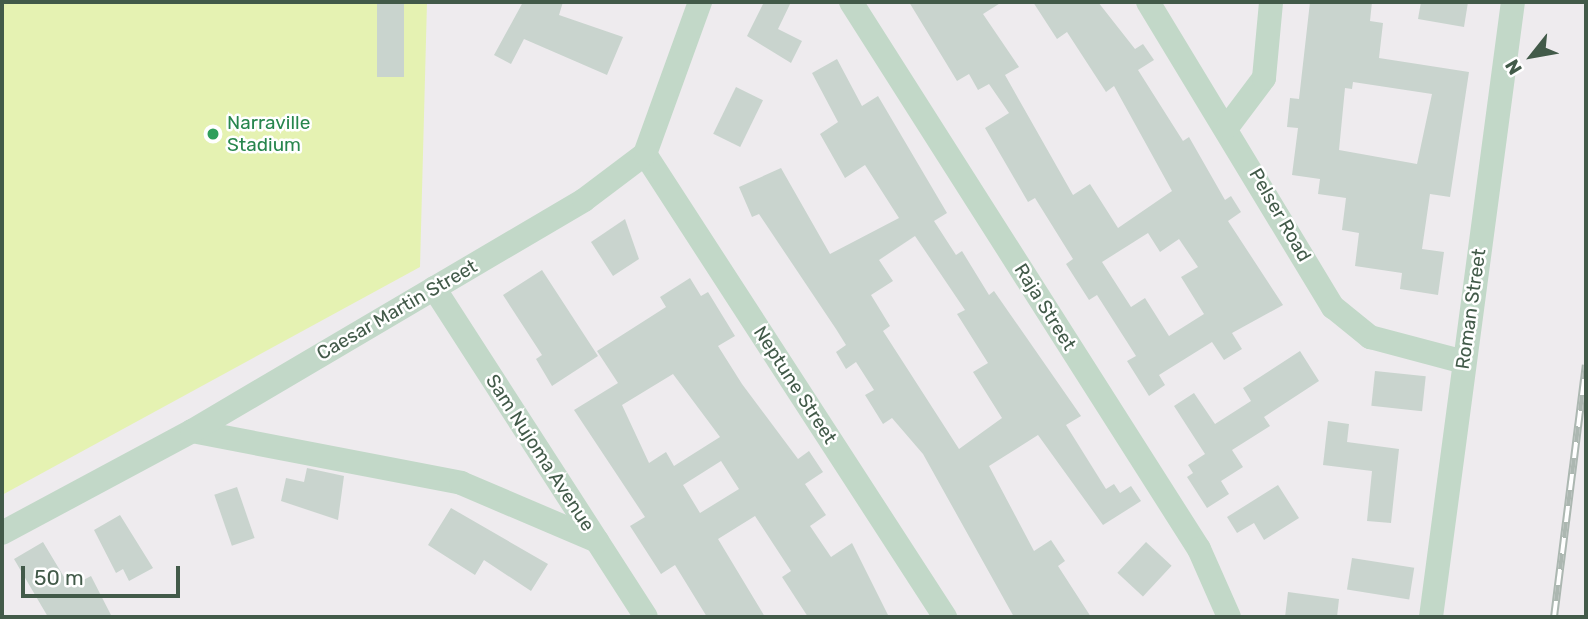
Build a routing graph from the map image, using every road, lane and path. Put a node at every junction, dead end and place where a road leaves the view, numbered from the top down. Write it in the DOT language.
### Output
graph roads {
  1 [pos="700,2"];
  2 [pos="851,2"];
  3 [pos="1148,2"];
  4 [pos="1271,2"];
  5 [pos="1513,2"];
  6 [pos="1228,126"];
  7 [pos="645,153"];
  8 [pos="434,288"];
  9 [pos="1464,362"];
  10 [pos="192,431"];
  11 [pos="2,533"];
  12 [pos="597,541"];
  13 [pos="646,617"];
  14 [pos="945,617"];
  15 [pos="1229,617"];
  16 [pos="1431,617"];
  1 -- 7 [label="street"];
  2 -- 15 [label="street, Raja Street"];
  3 -- 6 [label="street, Pelser Road"];
  4 -- 6 [label="street"];
  5 -- 9 [label="street, Roman Street"];
  6 -- 9 [label="street, Pelser Road"];
  7 -- 8 [label="street, Caesar Martin Street"];
  7 -- 14 [label="street, Neptune Street"];
  8 -- 10 [label="street, Caesar Martin Street"];
  8 -- 12 [label="street, Sam Nujoma Avenue"];
  9 -- 16 [label="street, Roman Street"];
  10 -- 11 [label="street, Caesar Martin Street"];
  10 -- 12 [label="street"];
  12 -- 13 [label="street, Sam Nujoma Avenue"];
}
